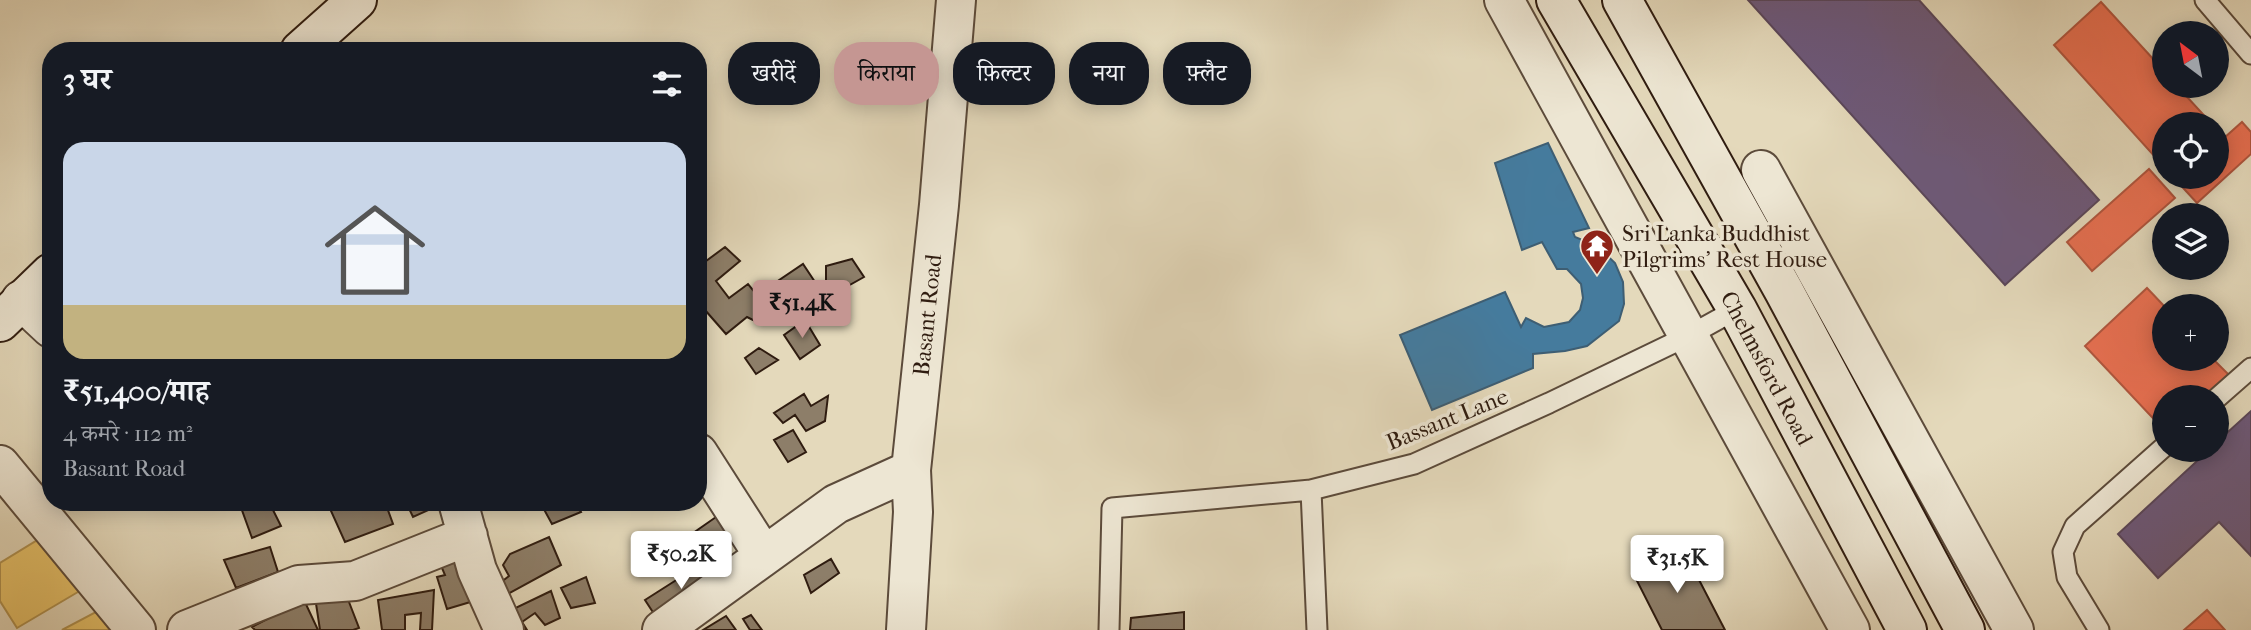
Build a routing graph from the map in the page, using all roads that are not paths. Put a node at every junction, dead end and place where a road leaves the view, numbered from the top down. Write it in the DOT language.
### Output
graph roads {
  1 [pos="956,0"];
  2 [pos="1504,0"];
  3 [pos="1556,0"];
  4 [pos="1622,0"];
  5 [pos="2205,0"];
  6 [pos="346,4"];
  7 [pos="309,42"];
  8 [pos="2251,54"];
  9 [pos="1761,170"];
  10 [pos="42,282"];
  11 [pos="1737,309"];
  12 [pos="11,311"];
  13 [pos="42,324"];
  14 [pos="1690,335"];
  15 [pos="2251,368"];
  16 [pos="2229,387"];
  17 [pos="2152,458"];
  18 [pos="0,465"];
  19 [pos="707,467"];
  20 [pos="912,470"];
  21 [pos="1311,490"];
  22 [pos="463,519"];
  23 [pos="764,556"];
  24 [pos="136,630"];
  25 [pos="187,630"];
  26 [pos="504,630"];
  27 [pos="662,630"];
  28 [pos="906,630"];
  29 [pos="1109,630"];
  30 [pos="1317,630"];
  31 [pos="1850,630"];
  32 [pos="1907,630"];
  33 [pos="1965,630"];
  34 [pos="2014,630"];
  35 [pos="2099,630"];
  1 -- 20 [label="street, Basant Road"];
  2 -- 14 [label="street"];
  3 -- 11 [label="street, Chelmsford Road"];
  4 -- 33 [label="street"];
  5 -- 8 [label="lane"];
  6 -- 7 [label="street"];
  9 -- 34 [label="street"];
  10 -- 12 [label="street"];
  11 -- 14 [label="lane, Bassant Lane"];
  11 -- 32 [label="street, Chelmsford Road"];
  12 -- 13 [label="street"];
  14 -- 21 [label="lane, Bassant Lane"];
  14 -- 31 [label="street"];
  15 -- 16 [label="lane"];
  17 -- 35 [label="lane"];
  18 -- 24 [label="street"];
  19 -- 23 [label="street"];
  20 -- 23 [label="street"];
  20 -- 28 [label="street, Basant Road"];
  21 -- 29 [label="lane, Bassant Lane"];
  21 -- 30 [label="lane"];
  22 -- 25 [label="street"];
  22 -- 26 [label="street"];
  23 -- 27 [label="street"];
}
